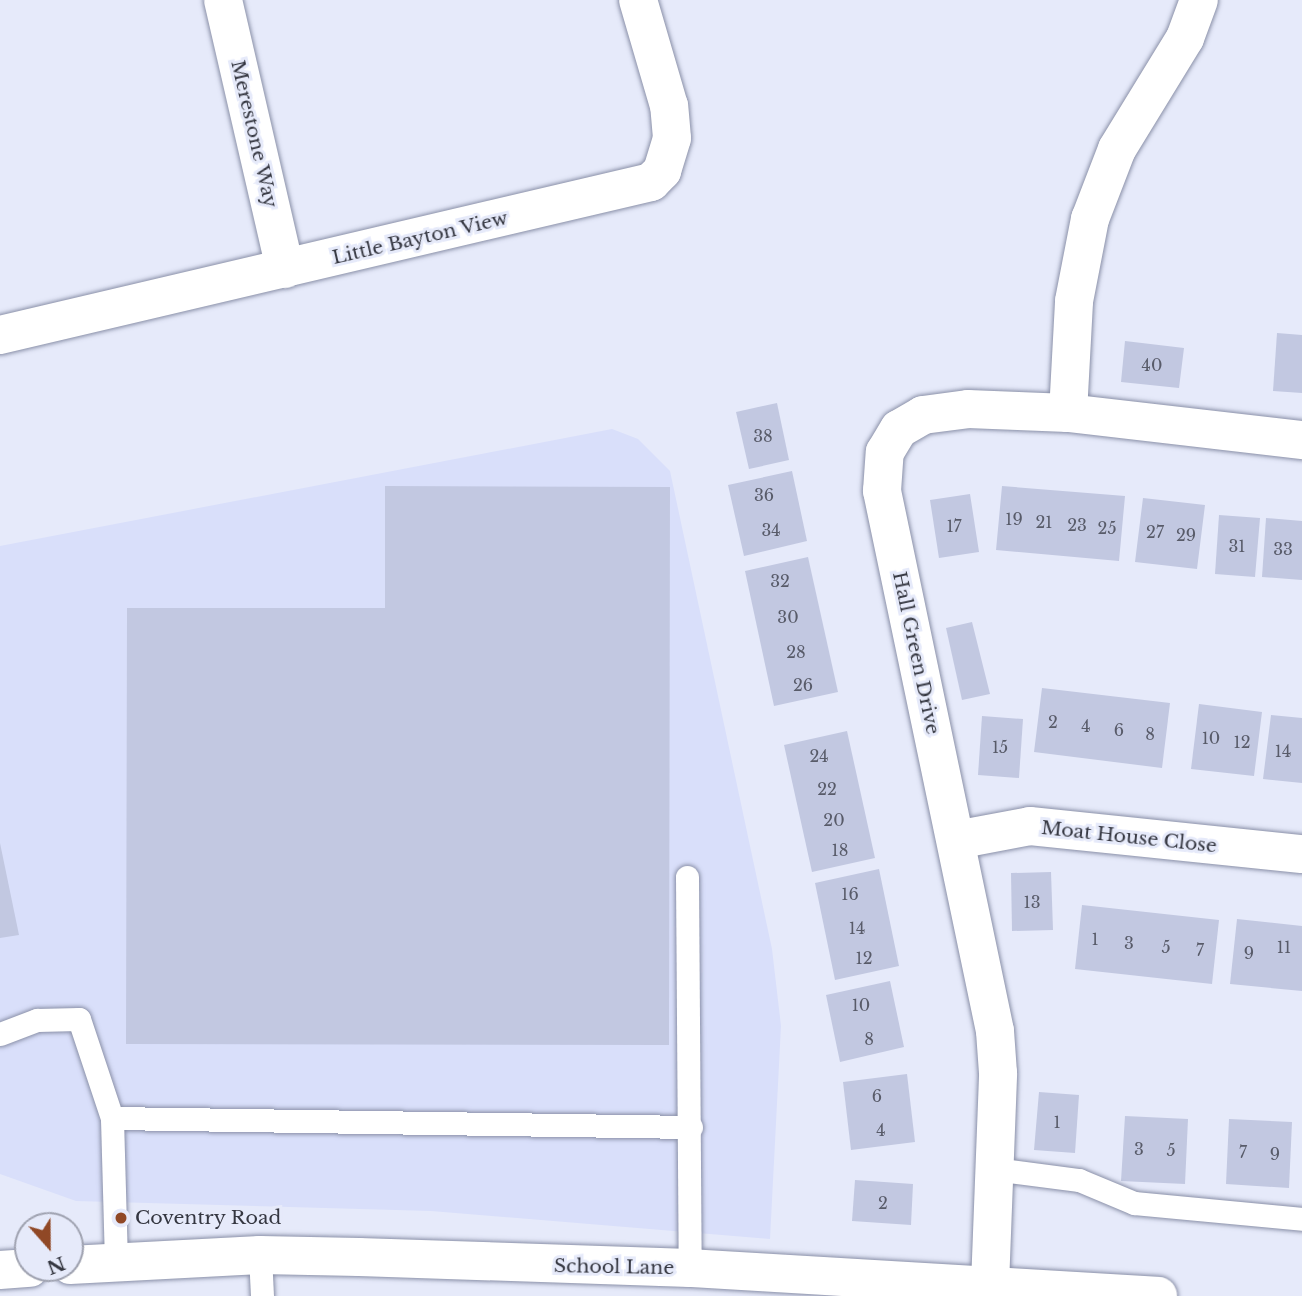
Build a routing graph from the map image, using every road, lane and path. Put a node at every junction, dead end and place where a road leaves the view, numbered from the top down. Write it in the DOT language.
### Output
graph roads {
  1 [pos="223,0"];
  2 [pos="638,0"];
  3 [pos="1199,0"];
  4 [pos="285,269"];
  5 [pos="0,335"];
  6 [pos="1068,413"];
  7 [pos="1302,440"];
  8 [pos="956,840"];
  9 [pos="1302,854"];
  10 [pos="687,877"];
  11 [pos="0,1034"];
  12 [pos="112,1118"];
  13 [pos="691,1127"];
  14 [pos="994,1169"];
  15 [pos="1302,1219"];
  16 [pos="260,1255"];
  17 [pos="116,1262"];
  18 [pos="84,1264"];
  19 [pos="690,1268"];
  20 [pos="990,1285"];
  21 [pos="262,1296"];
  22 [pos="1158,1296"];
  1 -- 4 [label="street, Merestone Way"];
  2 -- 4 [label="street, Little Bayton View"];
  3 -- 6 [label="street"];
  4 -- 5 [label="street, Little Bayton View"];
  6 -- 7 [label="street, Hall Green Drive"];
  6 -- 8 [label="street, Hall Green Drive"];
  8 -- 9 [label="street, Moat House Close"];
  8 -- 14 [label="street, Hall Green Drive"];
  10 -- 13 [label="lane"];
  11 -- 12 [label="lane"];
  12 -- 13 [label="lane"];
  12 -- 17 [label="lane"];
  13 -- 19 [label="lane"];
  14 -- 15 [label="lane"];
  14 -- 20 [label="street, Hall Green Drive"];
  16 -- 17 [label="street, School Lane"];
  16 -- 19 [label="street, School Lane"];
  16 -- 21 [label="lane"];
  17 -- 18 [label="street, School Lane"];
  19 -- 20 [label="street, School Lane"];
  20 -- 22 [label="street, School Lane"];
}
